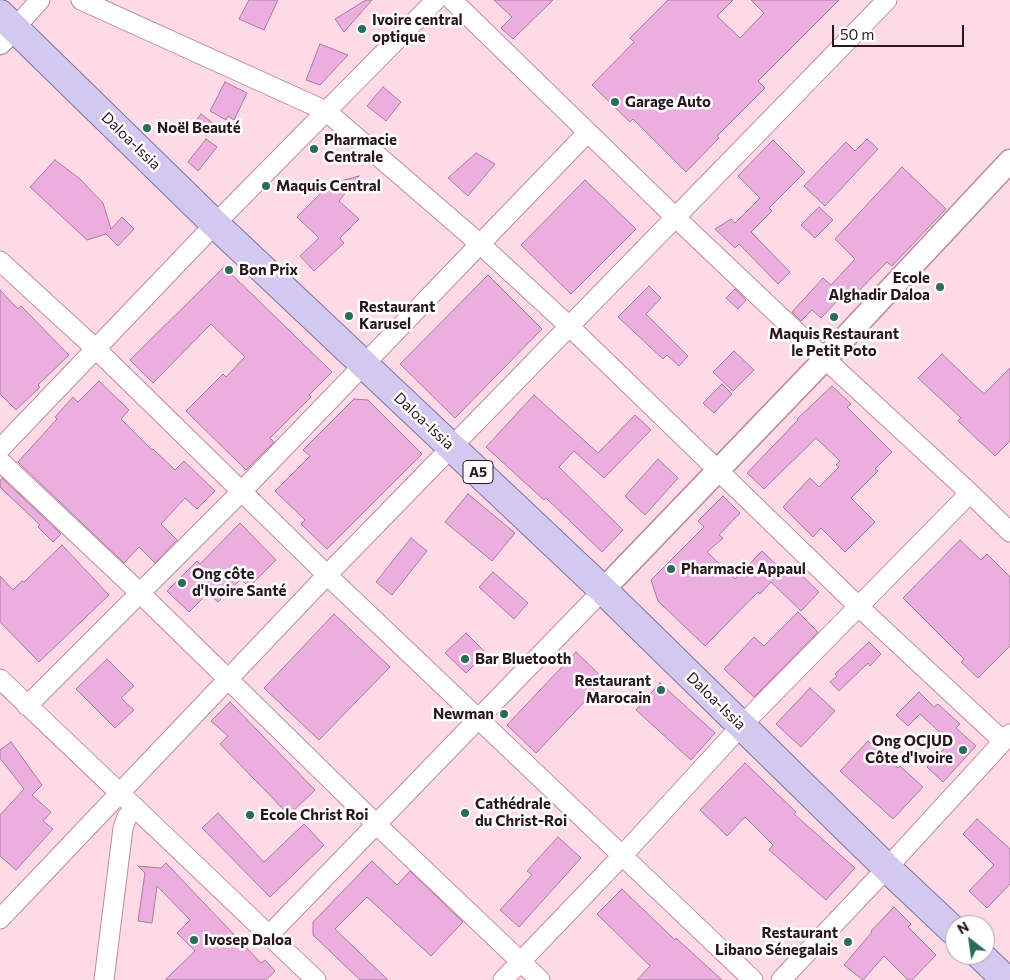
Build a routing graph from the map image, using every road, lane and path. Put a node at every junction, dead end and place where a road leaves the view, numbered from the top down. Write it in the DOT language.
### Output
graph roads {
  1 [pos="40,0"];
  2 [pos="81,0"];
  3 [pos="436,0"];
  4 [pos="452,0"];
  5 [pos="887,0"];
  6 [pos="5,28"];
  7 [pos="326,111"];
  8 [pos="588,132"];
  9 [pos="1010,161"];
  10 [pos="675,216"];
  11 [pos="215,224"];
  12 [pos="480,244"];
  13 [pos="0,261"];
  14 [pos="569,326"];
  15 [pos="96,349"];
  16 [pos="825,359"];
  17 [pos="363,364"];
  18 [pos="452,447"];
  19 [pos="0,449"];
  20 [pos="0,460"];
  21 [pos="718,470"];
  22 [pos="242,491"];
  23 [pos="970,493"];
  24 [pos="1007,523"];
  25 [pos="327,575"];
  26 [pos="603,590"];
  27 [pos="140,593"];
  28 [pos="859,608"];
  29 [pos="228,678"];
  30 [pos="0,680"];
  31 [pos="27,706"];
  32 [pos="478,719"];
  33 [pos="742,726"];
  34 [pos="1007,738"];
  35 [pos="119,792"];
  36 [pos="135,807"];
  37 [pos="376,824"];
  38 [pos="622,856"];
  39 [pos="887,868"];
  40 [pos="0,919"];
  41 [pos="945,923"];
  42 [pos="268,935"];
  43 [pos="521,961"];
  44 [pos="990,965"];
  45 [pos="104,980"];
  46 [pos="316,980"];
  47 [pos="503,980"];
  48 [pos="540,980"];
  49 [pos="753,980"];
  50 [pos="781,980"];
  51 [pos="1006,980"];
  1 -- 6 [label="street"];
  2 -- 7 [label="street"];
  3 -- 7 [label="street"];
  4 -- 8 [label="street"];
  5 -- 10 [label="street"];
  6 -- 11 [label="main road, Daloa-Issia / A5"];
  7 -- 11 [label="street"];
  7 -- 12 [label="street"];
  8 -- 10 [label="street"];
  8 -- 12 [label="street"];
  9 -- 16 [label="street"];
  10 -- 14 [label="street"];
  10 -- 16 [label="street"];
  11 -- 15 [label="street"];
  11 -- 17 [label="main road, Daloa-Issia / A5"];
  12 -- 14 [label="street"];
  12 -- 17 [label="street"];
  13 -- 15 [label="street"];
  14 -- 18 [label="street"];
  14 -- 21 [label="street"];
  15 -- 19 [label="street"];
  15 -- 22 [label="street"];
  16 -- 21 [label="street"];
  16 -- 23 [label="street"];
  17 -- 18 [label="main road, Daloa-Issia / A5"];
  17 -- 22 [label="street"];
  18 -- 25 [label="street"];
  18 -- 26 [label="main road, Daloa-Issia / A5"];
  20 -- 27 [label="street"];
  21 -- 26 [label="street"];
  21 -- 28 [label="street"];
  22 -- 25 [label="street"];
  22 -- 27 [label="street"];
  23 -- 24 [label="street"];
  23 -- 28 [label="street"];
  25 -- 29 [label="street"];
  25 -- 32 [label="street"];
  26 -- 32 [label="street"];
  26 -- 33 [label="main road, Daloa-Issia / A5"];
  27 -- 29 [label="street"];
  27 -- 31 [label="street"];
  28 -- 33 [label="street"];
  28 -- 34 [label="street"];
  29 -- 35 [label="street"];
  29 -- 37 [label="street"];
  30 -- 31 [label="street"];
  31 -- 35 [label="street"];
  32 -- 37 [label="street"];
  32 -- 38 [label="street"];
  33 -- 38 [label="street"];
  33 -- 39 [label="main road, Daloa-Issia / A5"];
  34 -- 39 [label="street"];
  35 -- 36 [label="street"];
  35 -- 40 [label="street"];
  36 -- 42 [label="street"];
  36 -- 45 [label="street"];
  37 -- 42 [label="street"];
  37 -- 43 [label="street"];
  38 -- 43 [label="street"];
  38 -- 49 [label="street"];
  39 -- 41 [label="main road, Daloa-Issia / A5"];
  39 -- 50 [label="street"];
  42 -- 46 [label="street"];
  43 -- 47 [label="street"];
  43 -- 48 [label="street"];
  44 -- 51 [label="main road"];
}
